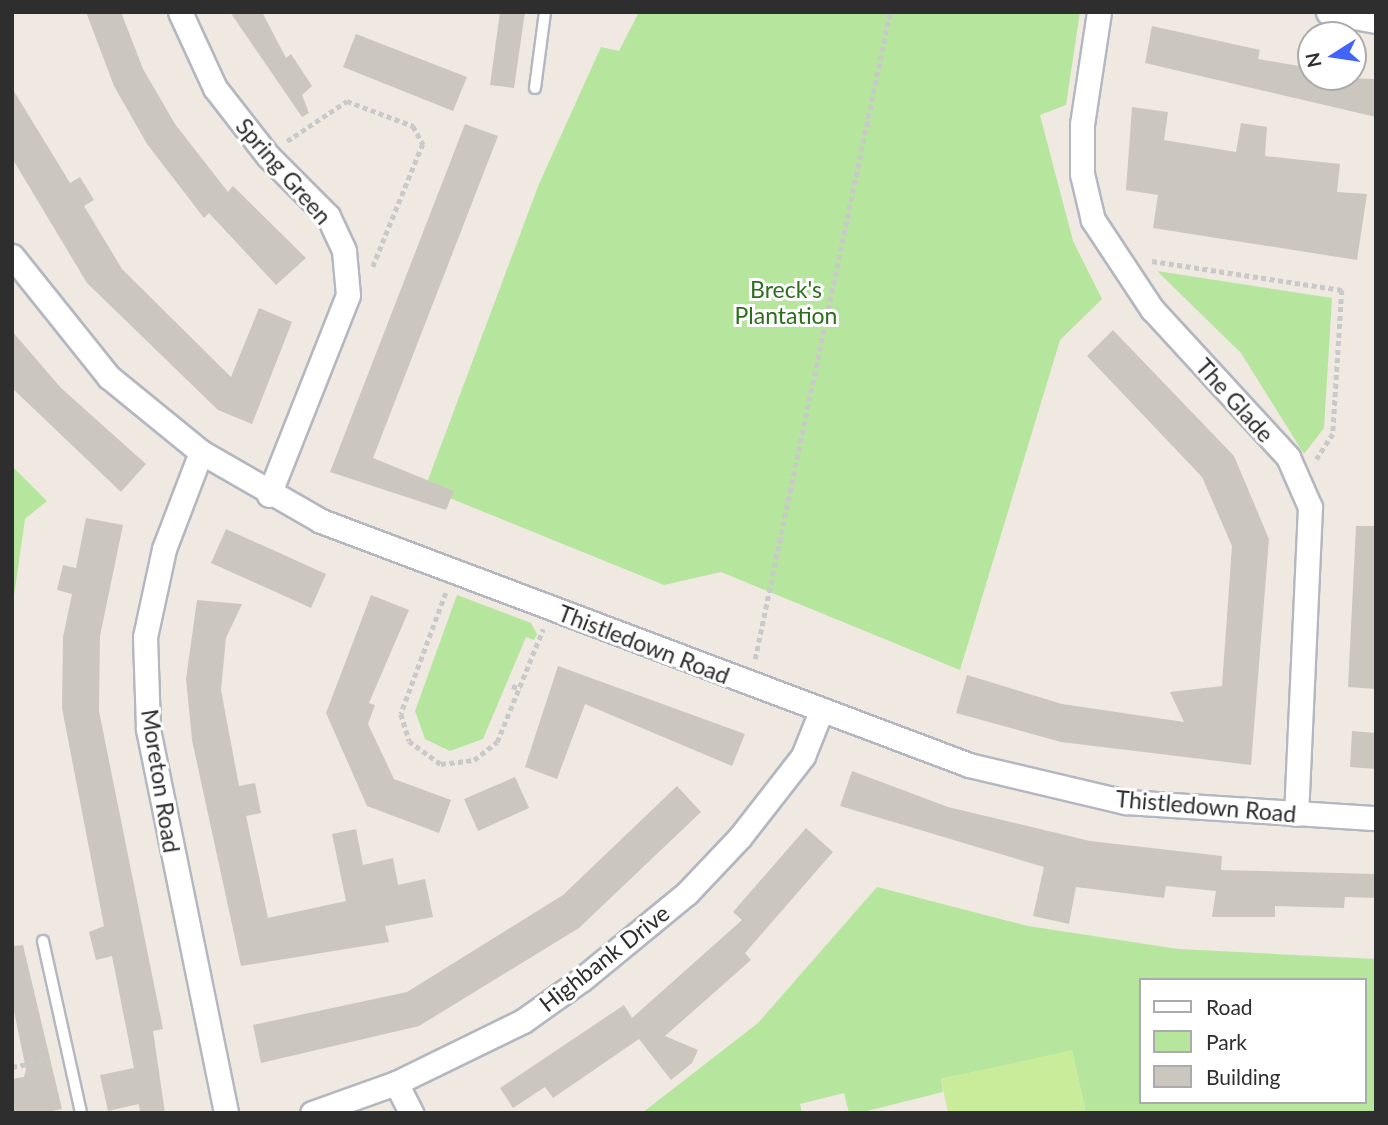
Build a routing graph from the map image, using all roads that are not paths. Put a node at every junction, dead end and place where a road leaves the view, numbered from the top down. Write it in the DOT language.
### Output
graph roads {
  1 [pos="180,12"];
  2 [pos="545,12"];
  3 [pos="1100,12"];
  4 [pos="1328,12"];
  5 [pos="1376,21"];
  6 [pos="535,88"];
  7 [pos="12,256"];
  8 [pos="201,452"];
  9 [pos="269,495"];
  10 [pos="821,711"];
  11 [pos="1296,814"];
  12 [pos="1376,818"];
  13 [pos="43,941"];
  14 [pos="396,1083"];
  15 [pos="81,1113"];
  16 [pos="226,1113"];
  17 [pos="312,1113"];
  18 [pos="411,1113"];
  1 -- 9 [label="street, Spring Green"];
  2 -- 6 [label="lane"];
  3 -- 11 [label="street, The Glade"];
  4 -- 5 [label="street"];
  7 -- 8 [label="street, Thistledown Road"];
  8 -- 9 [label="street, Thistledown Road"];
  8 -- 16 [label="street, Moreton Road"];
  9 -- 10 [label="street, Thistledown Road"];
  10 -- 11 [label="street, Thistledown Road"];
  10 -- 14 [label="street, Highbank Drive"];
  11 -- 12 [label="street, Thistledown Road"];
  13 -- 15 [label="lane"];
  14 -- 17 [label="street, Highbank Drive"];
  14 -- 18 [label="street"];
}
